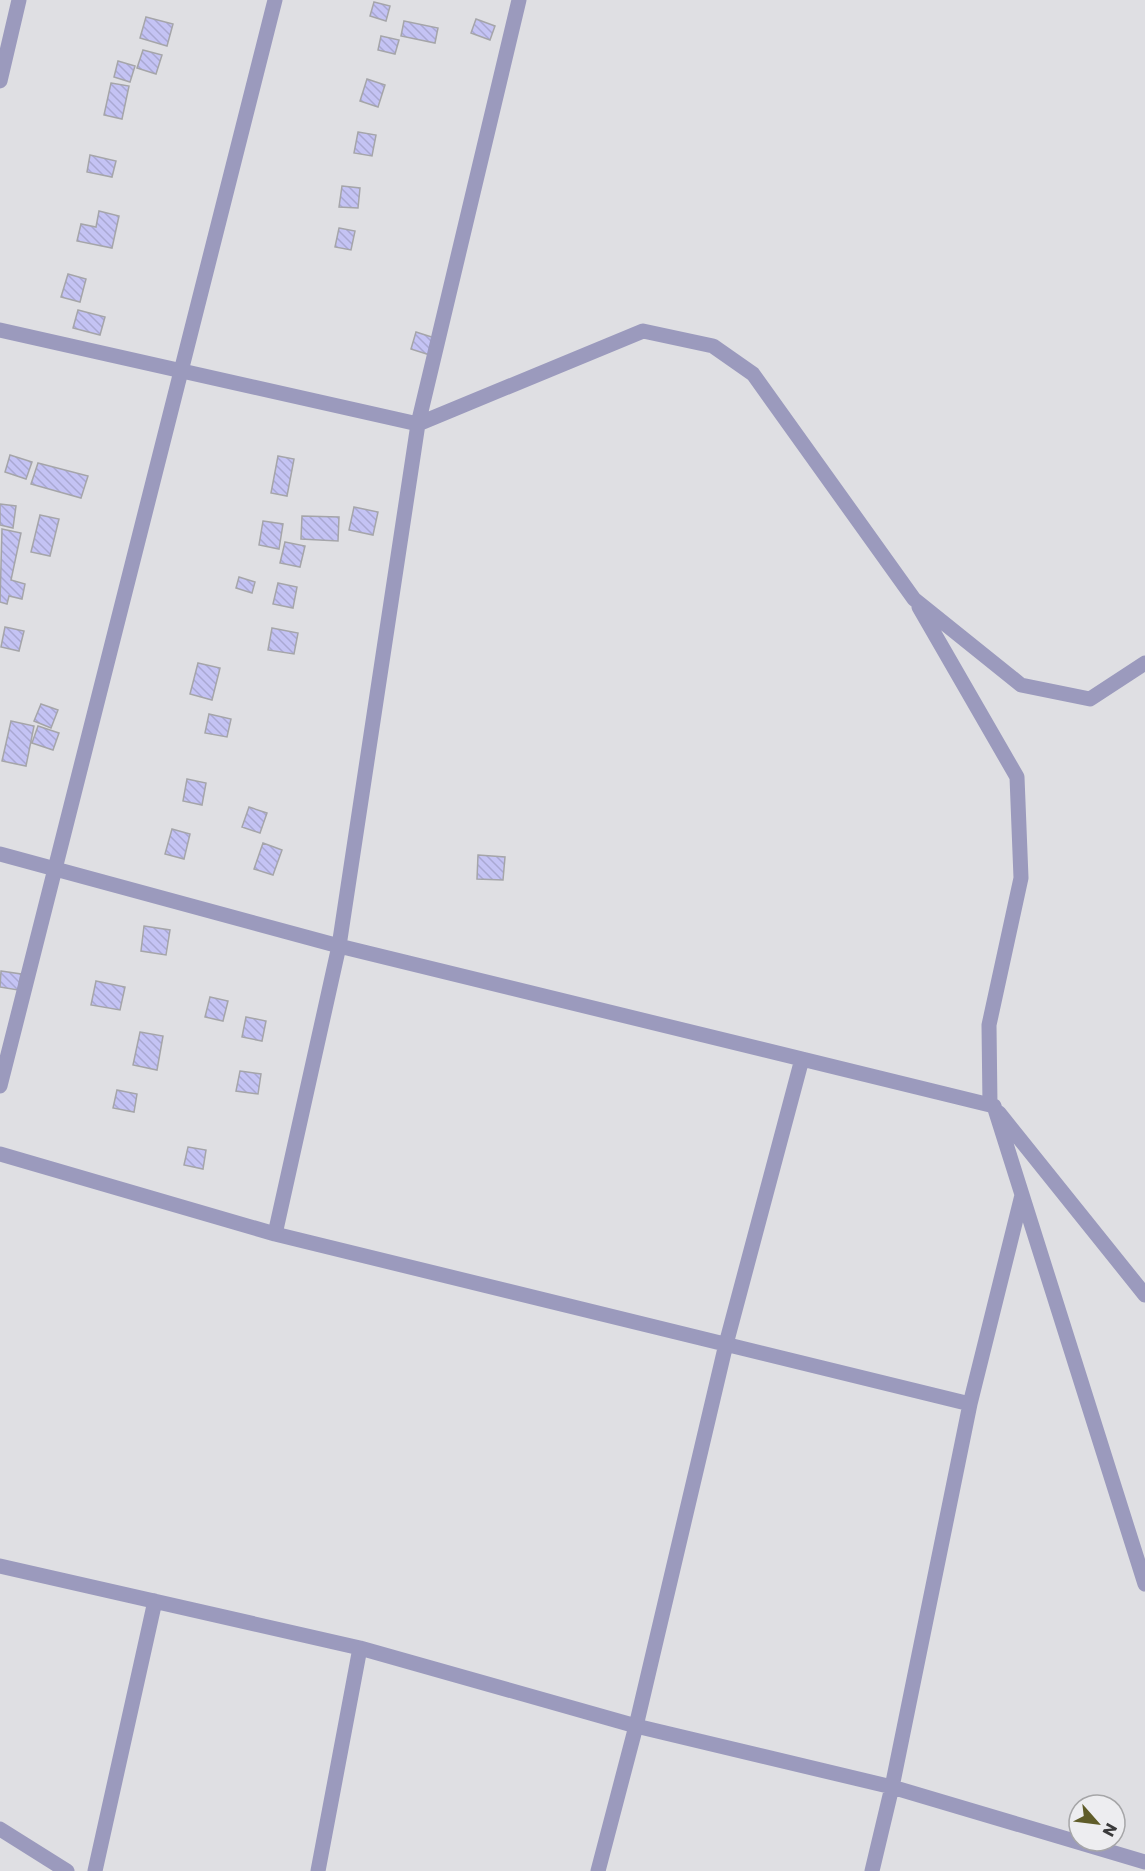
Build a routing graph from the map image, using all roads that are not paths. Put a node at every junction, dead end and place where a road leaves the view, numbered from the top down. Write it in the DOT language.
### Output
graph roads {
  1 [pos="19,0"];
  2 [pos="275,0"];
  3 [pos="519,0"];
  4 [pos="1,73"];
  5 [pos="0,330"];
  6 [pos="181,371"];
  7 [pos="418,424"];
  8 [pos="914,599"];
  9 [pos="1145,663"];
  10 [pos="0,854"];
  11 [pos="55,867"];
  12 [pos="339,946"];
  13 [pos="802,1059"];
  14 [pos="0,1086"];
  15 [pos="992,1106"];
  16 [pos="0,1154"];
  17 [pos="1022,1194"];
  18 [pos="275,1234"];
  19 [pos="1145,1295"];
  20 [pos="726,1344"];
  21 [pos="970,1404"];
  22 [pos="0,1566"];
  23 [pos="1145,1584"];
  24 [pos="155,1601"];
  25 [pos="360,1648"];
  26 [pos="636,1726"];
  27 [pos="892,1787"];
  28 [pos="0,1829"];
  29 [pos="1145,1862"];
  30 [pos="67,1871"];
  31 [pos="95,1871"];
  32 [pos="318,1871"];
  33 [pos="598,1871"];
  34 [pos="872,1871"];
  1 -- 4 [label="street"];
  2 -- 6 [label="street"];
  3 -- 7 [label="street"];
  5 -- 6 [label="street"];
  6 -- 7 [label="street"];
  6 -- 11 [label="street"];
  7 -- 8 [label="street"];
  7 -- 12 [label="street"];
  8 -- 9 [label="street"];
  8 -- 15 [label="street"];
  10 -- 11 [label="street"];
  11 -- 12 [label="street"];
  11 -- 14 [label="street"];
  12 -- 13 [label="street"];
  12 -- 18 [label="street"];
  13 -- 15 [label="street"];
  13 -- 20 [label="street"];
  15 -- 17 [label="street"];
  15 -- 19 [label="street"];
  16 -- 18 [label="street"];
  17 -- 21 [label="street"];
  17 -- 23 [label="street"];
  18 -- 20 [label="street"];
  20 -- 21 [label="street"];
  20 -- 26 [label="street"];
  21 -- 27 [label="street"];
  22 -- 24 [label="street"];
  24 -- 25 [label="street"];
  24 -- 31 [label="street"];
  25 -- 26 [label="street"];
  25 -- 32 [label="street"];
  26 -- 27 [label="street"];
  26 -- 33 [label="street"];
  27 -- 29 [label="street"];
  27 -- 34 [label="street"];
  28 -- 30 [label="street"];
}
